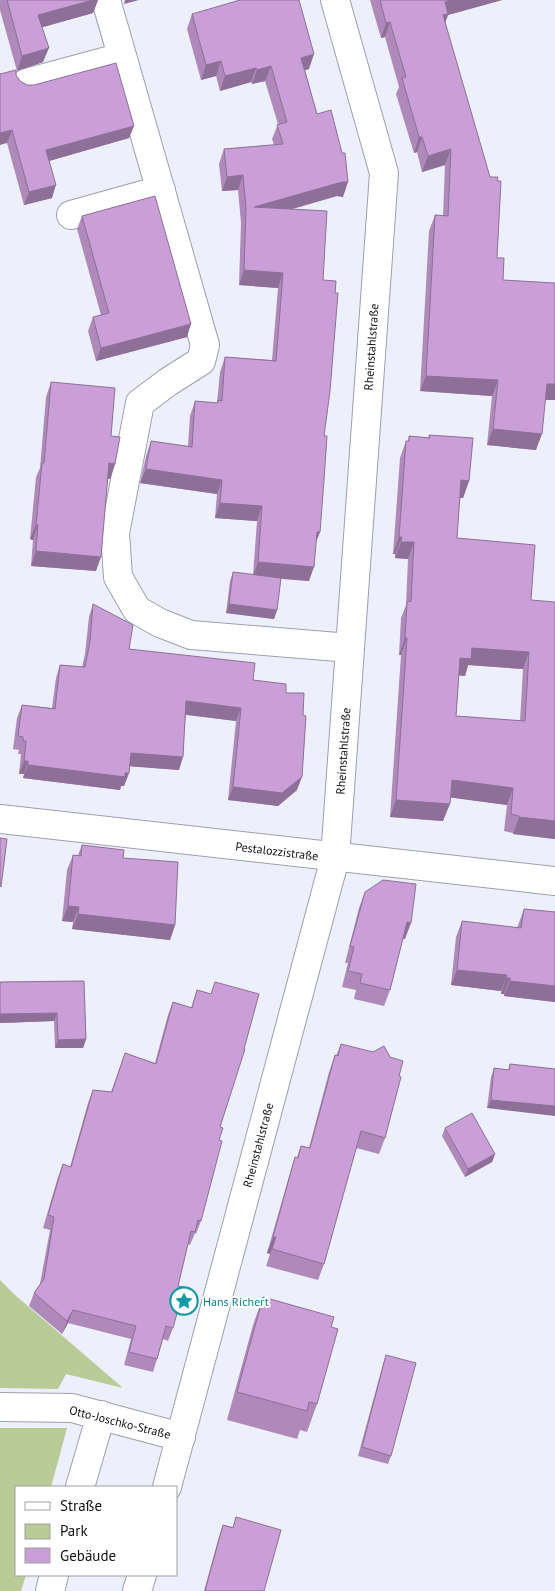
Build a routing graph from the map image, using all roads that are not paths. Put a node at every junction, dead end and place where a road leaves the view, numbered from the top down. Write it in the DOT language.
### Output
graph roads {
  1 [pos="106,0"];
  2 [pos="336,0"];
  3 [pos="122,57"];
  4 [pos="26,83"];
  5 [pos="161,190"];
  6 [pos="71,215"];
  7 [pos="350,648"];
  8 [pos="0,819"];
  9 [pos="335,858"];
  10 [pos="555,881"];
  11 [pos="0,1407"];
  12 [pos="101,1415"];
  13 [pos="181,1437"];
  14 [pos="80,1486"];
  15 [pos="166,1486"];
  16 [pos="54,1576"];
  17 [pos="142,1576"];
  18 [pos="50,1591"];
  19 [pos="137,1591"];
  1 -- 3 [label="street"];
  2 -- 7 [label="street, Rheinstahlstraße"];
  3 -- 4 [label="street"];
  3 -- 5 [label="street"];
  5 -- 6 [label="street"];
  5 -- 7 [label="street"];
  7 -- 9 [label="street, Rheinstahlstraße"];
  8 -- 9 [label="street, Pestalozzistraße"];
  9 -- 10 [label="street, Pestalozzistraße"];
  9 -- 13 [label="street, Rheinstahlstraße"];
  11 -- 12 [label="street, Otto-Joschko-Straße"];
  12 -- 13 [label="street, Otto-Joschko-Straße"];
  12 -- 14 [label="street"];
  13 -- 15 [label="street, Rheinstahlstraße"];
  16 -- 18 [label="street"];
  17 -- 19 [label="street"];
}
